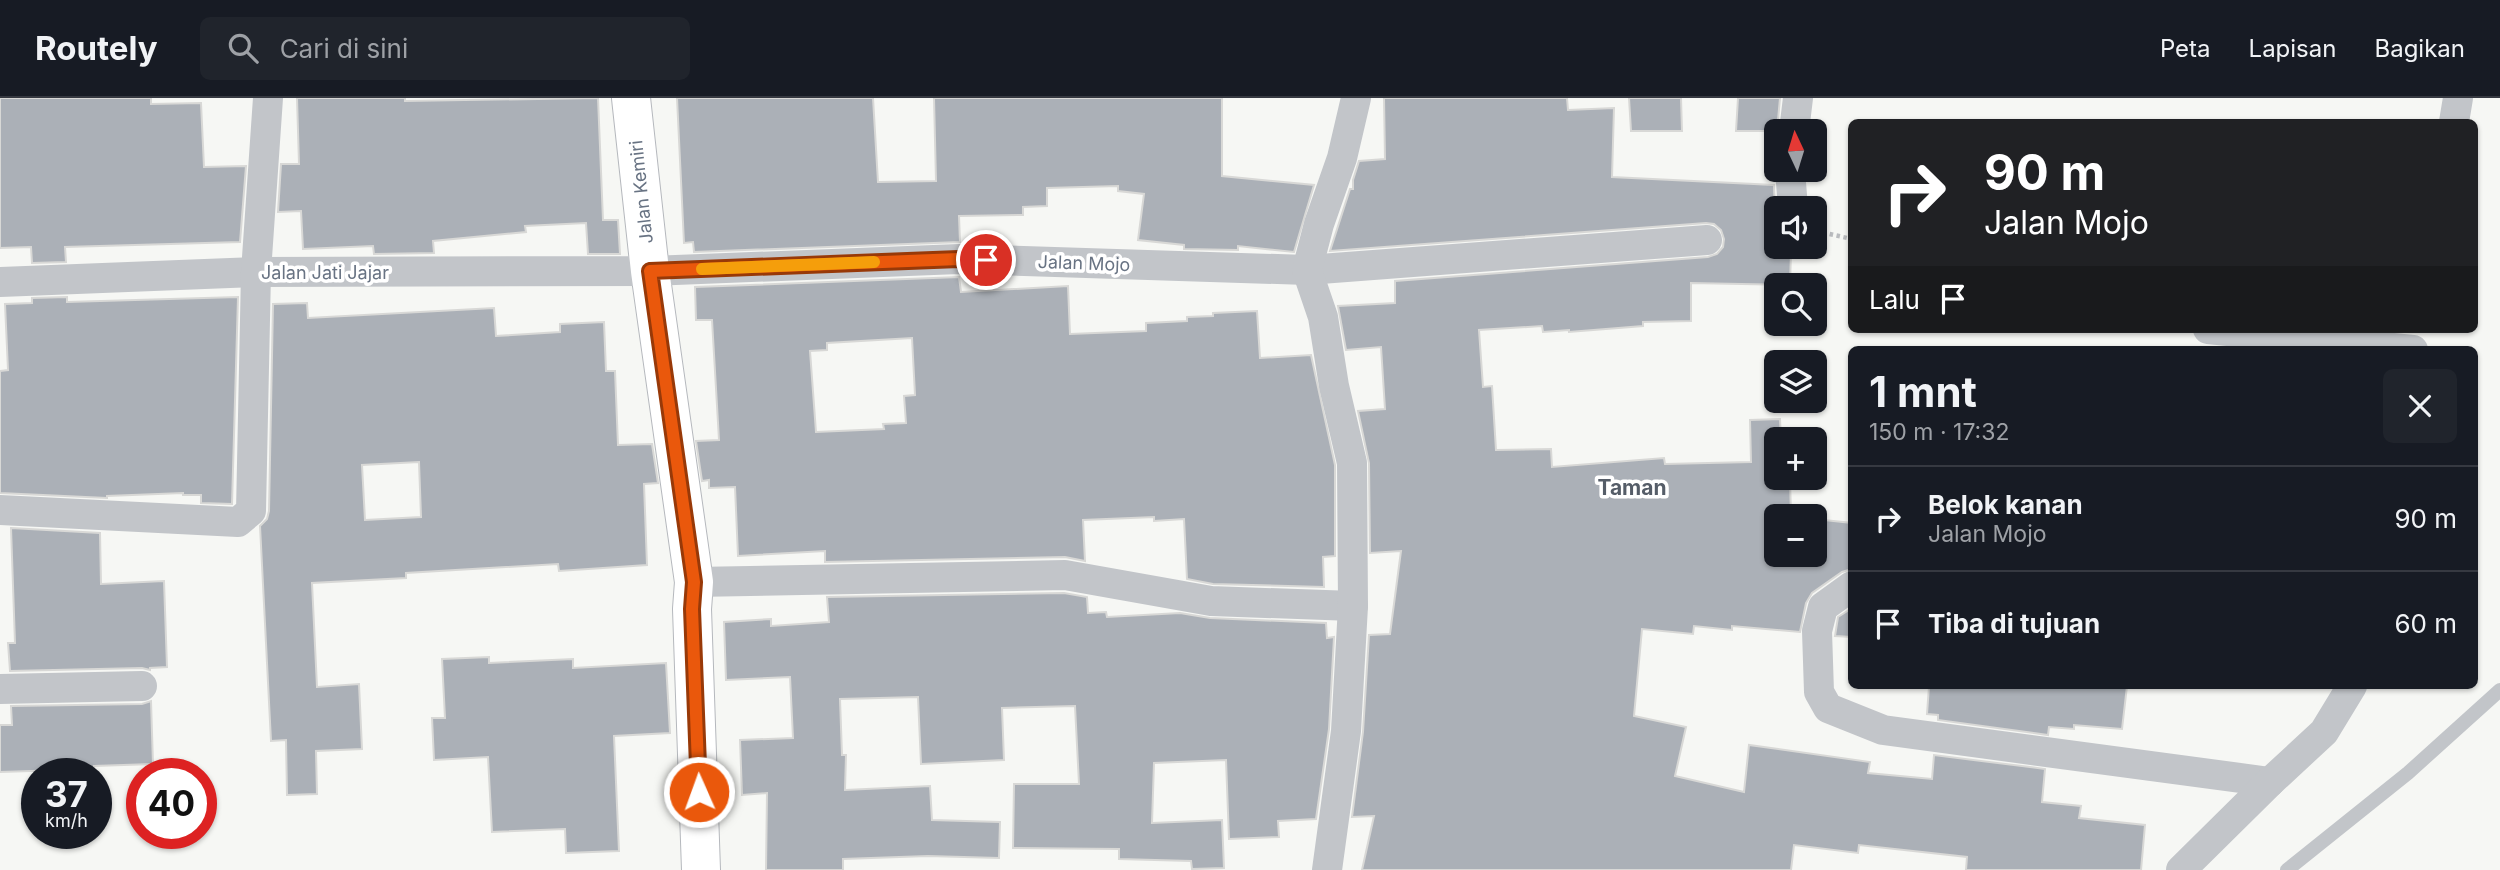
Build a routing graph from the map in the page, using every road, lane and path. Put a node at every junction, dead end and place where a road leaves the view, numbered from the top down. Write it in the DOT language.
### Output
graph roads {
  1 [pos="268,98"];
  2 [pos="631,98"];
  3 [pos="1356,98"];
  4 [pos="1798,98"];
  5 [pos="2458,98"];
  6 [pos="1795,119"];
  7 [pos="2454,119"];
  8 [pos="1827,234"];
  9 [pos="1848,238"];
  10 [pos="1707,240"];
  11 [pos="1307,270"];
  12 [pos="650,271"];
  13 [pos="256,272"];
  14 [pos="0,282"];
  15 [pos="2247,333"];
  16 [pos="2374,346"];
  17 [pos="0,510"];
  18 [pos="694,582"];
  19 [pos="1848,589"];
  20 [pos="1353,606"];
  21 [pos="142,686"];
  22 [pos="0,689"];
  23 [pos="2351,689"];
  24 [pos="2500,690"];
  25 [pos="2270,782"];
  26 [pos="701,870"];
  27 [pos="1327,870"];
  28 [pos="2182,870"];
  29 [pos="2287,870"];
  1 -- 13 [label="street"];
  2 -- 12 [label="street, Jalan Kemiri"];
  3 -- 11 [label="street"];
  4 -- 6 [label="street"];
  5 -- 7 [label="street"];
  8 -- 9 [label="path"];
  10 -- 11 [label="street, Jalan Mojo"];
  11 -- 12 [label="street, Jalan Mojo"];
  11 -- 20 [label="street"];
  12 -- 13 [label="street, Jalan Jati Jajar"];
  12 -- 18 [label="street, Jalan Kemiri"];
  13 -- 14 [label="street, Jalan Jati Jajar"];
  13 -- 17 [label="street"];
  15 -- 16 [label="street"];
  18 -- 20 [label="street"];
  18 -- 26 [label="street, Jalan Kemiri"];
  19 -- 25 [label="street"];
  20 -- 27 [label="street"];
  21 -- 22 [label="street"];
  23 -- 25 [label="street"];
  24 -- 29 [label="lane"];
  25 -- 28 [label="street"];
}
